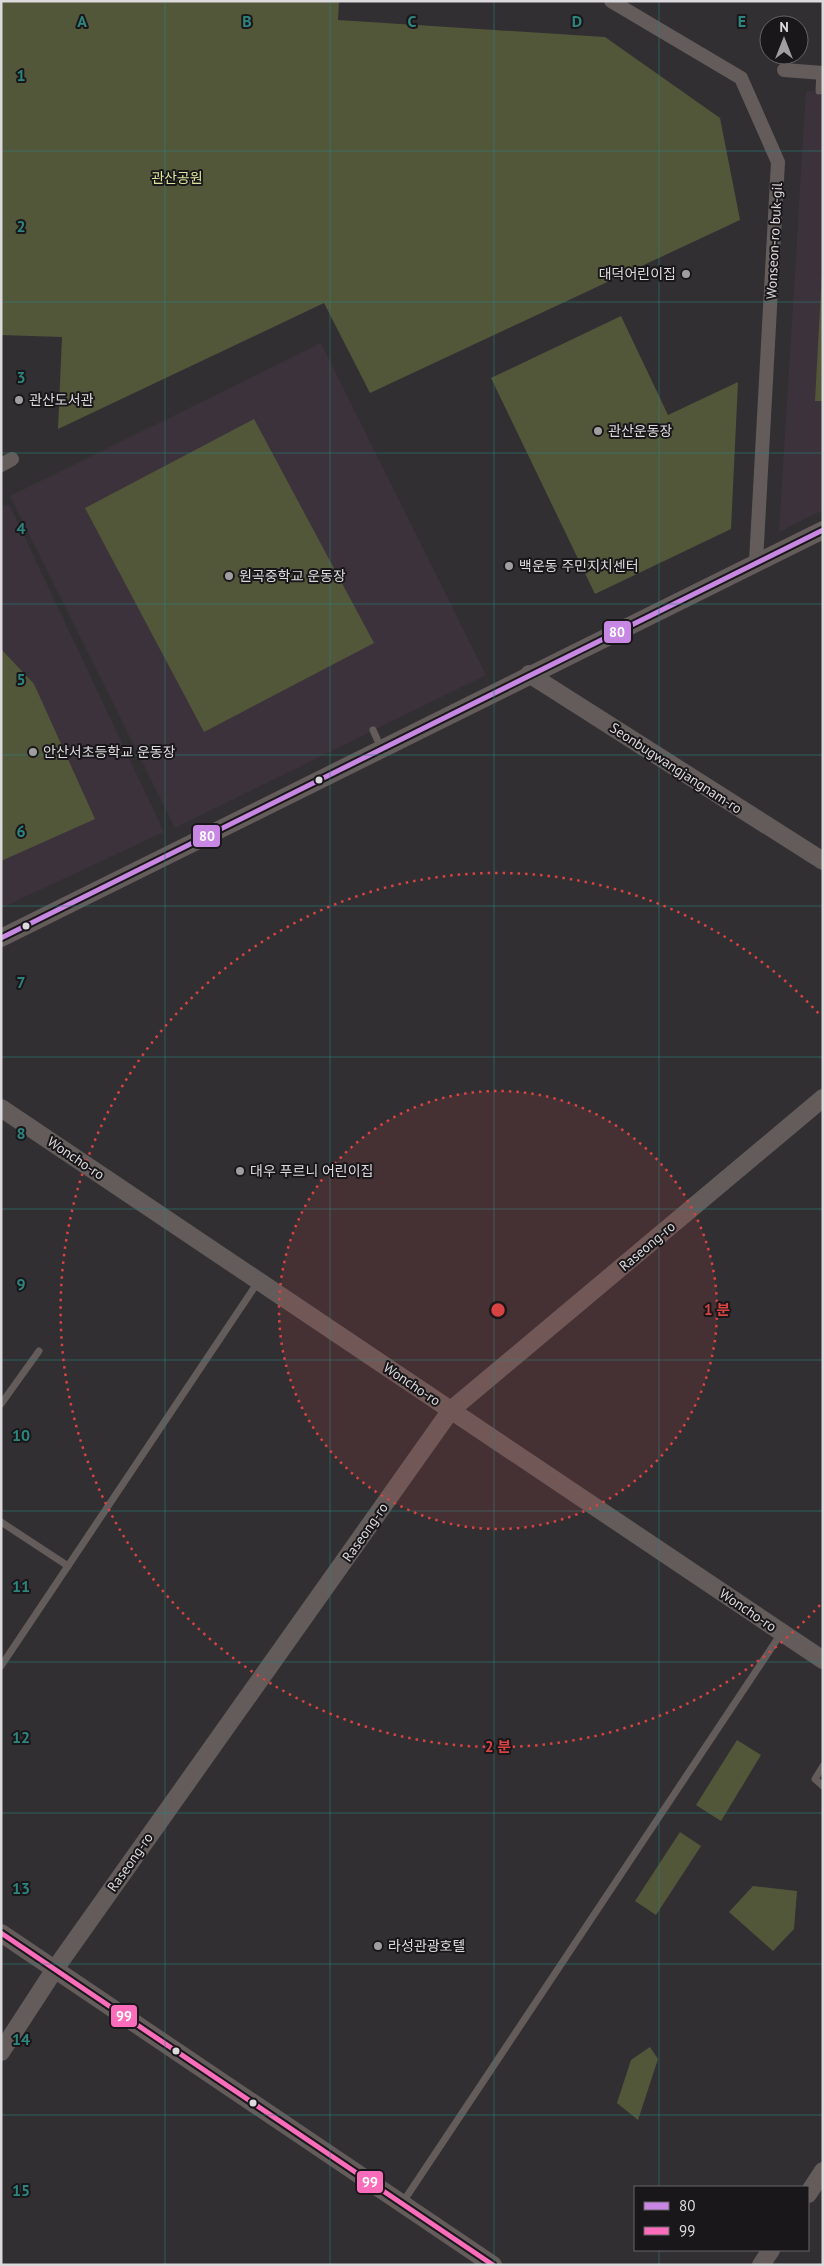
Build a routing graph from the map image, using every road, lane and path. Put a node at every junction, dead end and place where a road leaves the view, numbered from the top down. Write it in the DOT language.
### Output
graph roads {
  1 [pos="611,1"];
  2 [pos="784,70"];
  3 [pos="821,72"];
  4 [pos="818,91"];
  5 [pos="823,530"];
  6 [pos="756,562"];
  7 [pos="529,674"];
  8 [pos="373,730"];
  9 [pos="382,748"];
  10 [pos="823,862"];
  11 [pos="1,938"];
  12 [pos="823,1098"];
  13 [pos="1,1108"];
  14 [pos="259,1281"];
  15 [pos="39,1351"];
  16 [pos="1,1404"];
  17 [pos="451,1410"];
  18 [pos="1,1522"];
  19 [pos="68,1566"];
  20 [pos="782,1632"];
  21 [pos="823,1660"];
  22 [pos="1,1666"];
  23 [pos="823,1766"];
  24 [pos="823,1786"];
  25 [pos="1,1933"];
  26 [pos="55,1969"];
  27 [pos="1,2052"];
  28 [pos="823,2171"];
  29 [pos="809,2192"];
  30 [pos="402,2203"];
  31 [pos="770,2251"];
  32 [pos="494,2265"];
  33 [pos="761,2265"];
  1 -- 6 [label="street, Wonseon-ro buk-gil"];
  2 -- 3 [label="street"];
  3 -- 4 [label="lane"];
  5 -- 6 [label="street"];
  6 -- 7 [label="street"];
  7 -- 9 [label="street"];
  7 -- 10 [label="street, Seonbugwangjangnam-ro"];
  8 -- 9 [label="lane"];
  9 -- 11 [label="street"];
  12 -- 17 [label="street, Raseong-ro"];
  13 -- 14 [label="street, Woncho-ro"];
  14 -- 17 [label="street, Woncho-ro"];
  14 -- 19 [label="lane"];
  15 -- 16 [label="lane"];
  17 -- 20 [label="street, Woncho-ro"];
  17 -- 26 [label="street, Raseong-ro"];
  18 -- 19 [label="lane"];
  19 -- 22 [label="lane"];
  20 -- 21 [label="street, Woncho-ro"];
  20 -- 30 [label="lane"];
  23 -- 24 [label="lane"];
  25 -- 26 [label="street"];
  26 -- 27 [label="street, Raseong-ro"];
  26 -- 30 [label="street"];
  28 -- 29 [label="street"];
  30 -- 32 [label="street"];
  31 -- 33 [label="street"];
}
